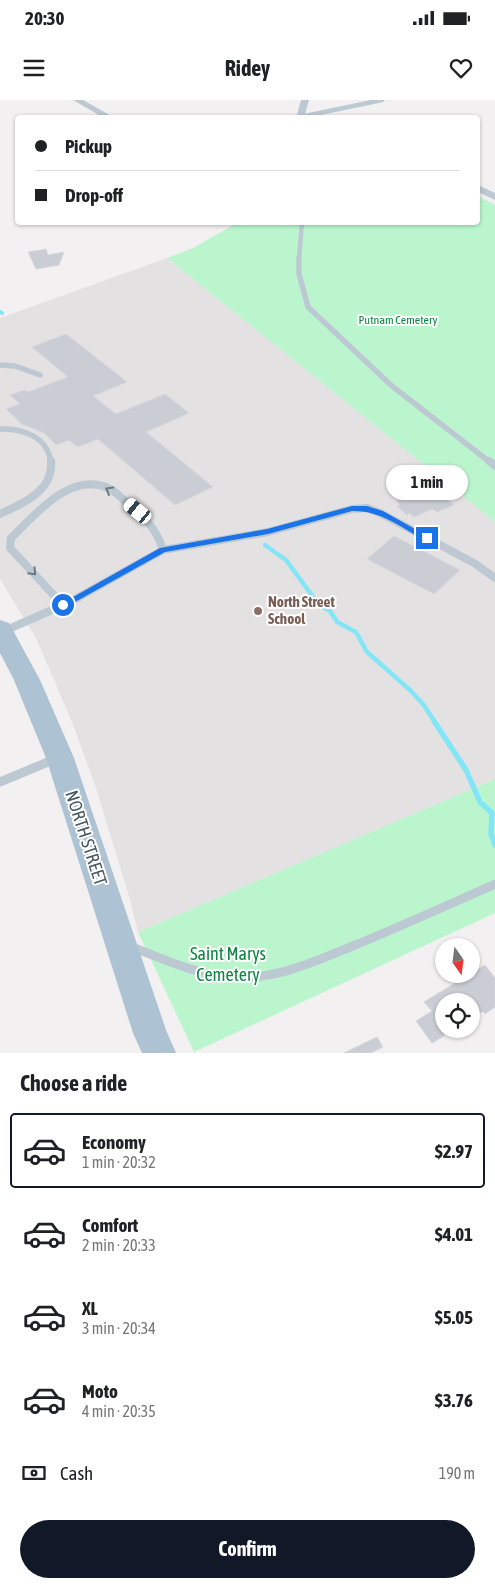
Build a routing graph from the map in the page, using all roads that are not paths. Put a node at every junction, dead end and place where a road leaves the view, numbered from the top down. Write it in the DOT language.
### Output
graph roads {
  1 [pos="77,100"];
  2 [pos="305,100"];
  3 [pos="382,100"];
  4 [pos="106,115"];
  5 [pos="301,115"];
  6 [pos="310,115"];
  7 [pos="480,189"];
  8 [pos="495,197"];
  9 [pos="301,225"];
  10 [pos="0,365"];
  11 [pos="40,376"];
  12 [pos="1,427"];
  13 [pos="495,466"];
  14 [pos="0,514"];
  15 [pos="163,550"];
  16 [pos="495,578"];
  17 [pos="63,605"];
  18 [pos="1,630"];
  19 [pos="60,758"];
  20 [pos="0,782"];
  21 [pos="495,884"];
  22 [pos="120,943"];
  23 [pos="159,1053"];
  1 -- 4 [label="street"];
  2 -- 5 [label="street"];
  3 -- 6 [label="lane"];
  7 -- 8 [label="street"];
  9 -- 13 [label="lane"];
  10 -- 11 [label="lane"];
  12 -- 14 [label="lane"];
  15 -- 16 [label="lane"];
  15 -- 17 [label="lane"];
  15 -- 17 [label="lane, one-way"];
  17 -- 18 [label="lane"];
  18 -- 19 [label="main road, NORTH STREET"];
  19 -- 20 [label="lane"];
  19 -- 22 [label="main road, NORTH STREET"];
  21 -- 22 [label="lane"];
  22 -- 23 [label="main road, NORTH STREET"];
}
